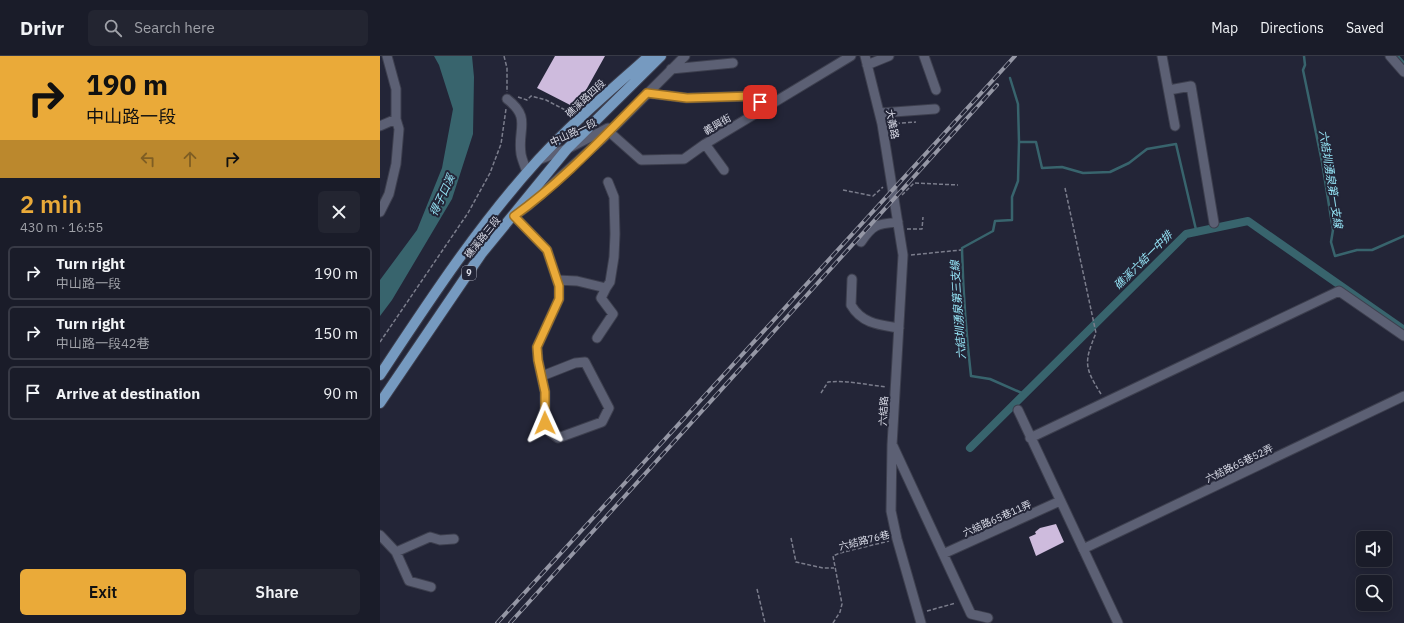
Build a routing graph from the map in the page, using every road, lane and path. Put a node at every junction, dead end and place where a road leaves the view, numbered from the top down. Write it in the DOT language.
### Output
graph roads {
  1 [pos="387,56"];
  2 [pos="504,56"];
  3 [pos="649,56"];
  4 [pos="661,56"];
  5 [pos="685,56"];
  6 [pos="851,56"];
  7 [pos="889,56"];
  8 [pos="924,56"];
  9 [pos="1162,56"];
  10 [pos="1390,56"];
  11 [pos="866,60"];
  12 [pos="733,64"];
  13 [pos="671,69"];
  14 [pos="1404,72"];
  15 [pos="936,90"];
  16 [pos="1169,90"];
  17 [pos="647,93"];
  18 [pos="507,100"];
  19 [pos="527,100"];
  20 [pos="766,108"];
  21 [pos="935,109"];
  22 [pos="880,113"];
  23 [pos="396,119"];
  24 [pos="578,120"];
  25 [pos="916,122"];
  26 [pos="882,124"];
  27 [pos="380,126"];
  28 [pos="1174,126"];
  29 [pos="607,131"];
  30 [pos="705,144"];
  31 [pos="567,149"];
  32 [pos="538,160"];
  33 [pos="724,170"];
  34 [pos="527,172"];
  35 [pos="891,180"];
  36 [pos="608,182"];
  37 [pos="958,185"];
  38 [pos="1065,188"];
  39 [pos="843,190"];
  40 [pos="894,200"];
  41 [pos="380,212"];
  42 [pos="514,216"];
  43 [pos="923,217"];
  44 [pos="1214,223"];
  45 [pos="898,225"];
  46 [pos="861,242"];
  47 [pos="961,250"];
  48 [pos="903,255"];
  49 [pos="852,279"];
  50 [pos="557,280"];
  51 [pos="606,288"];
  52 [pos="899,328"];
  53 [pos="1404,336"];
  54 [pos="597,338"];
  55 [pos="380,342"];
  56 [pos="380,375"];
  57 [pos="542,376"];
  58 [pos="896,387"];
  59 [pos="821,393"];
  60 [pos="1404,396"];
  61 [pos="1106,402"];
  62 [pos="380,403"];
  63 [pos="1018,410"];
  64 [pos="1030,438"];
  65 [pos="892,445"];
  66 [pos="1060,501"];
  67 [pos="380,535"];
  68 [pos="791,538"];
  69 [pos="454,539"];
  70 [pos="897,540"];
  71 [pos="1083,550"];
  72 [pos="396,552"];
  73 [pos="942,554"];
  74 [pos="834,568"];
  75 [pos="431,587"];
  76 [pos="756,589"];
  77 [pos="963,601"];
  78 [pos="918,613"];
  79 [pos="988,618"];
  80 [pos="765,623"];
  81 [pos="833,623"];
  82 [pos="921,623"];
  83 [pos="1118,623"];
  1 -- 23 [label="street"];
  2 -- 18 [label="path"];
  3 -- 24 [label="main road, 礁溪路四段 / 9"];
  4 -- 31 [label="main road, 9"];
  5 -- 13 [label="street, 中山路一段"];
  6 -- 20 [label="street, 義興街"];
  7 -- 11 [label="street"];
  8 -- 15 [label="street"];
  9 -- 16 [label="street"];
  10 -- 14 [label="street"];
  11 -- 22 [label="street, 大義路"];
  12 -- 13 [label="street"];
  13 -- 17 [label="street, 中山路一段"];
  16 -- 28 [label="street"];
  16 -- 44 [label="street"];
  17 -- 20 [label="street"];
  17 -- 29 [label="street, 中山路一段"];
  18 -- 34 [label="street"];
  18 -- 55 [label="path"];
  19 -- 24 [label="path"];
  20 -- 30 [label="street, 義興街"];
  21 -- 22 [label="street"];
  22 -- 26 [label="street, 大義路"];
  23 -- 27 [label="street"];
  23 -- 41 [label="street"];
  24 -- 32 [label="main road, 礁溪路四段 / 9"];
  25 -- 26 [label="path"];
  26 -- 35 [label="street, 大義路"];
  29 -- 30 [label="street"];
  29 -- 31 [label="street, 中山路一段"];
  29 -- 42 [label="street, 中山路一段"];
  30 -- 33 [label="street, 義興街"];
  31 -- 32 [label="street, 中山路一段"];
  31 -- 42 [label="main road, 礁溪路三段 / 9"];
  32 -- 34 [label="main road, 礁溪路三段 / 9"];
  34 -- 56 [label="main road, 礁溪路三段 / 9"];
  35 -- 39 [label="path"];
  35 -- 40 [label="street, 大義路"];
  36 -- 51 [label="street"];
  37 -- 40 [label="path"];
  38 -- 61 [label="path"];
  40 -- 45 [label="street, 六結路"];
  42 -- 50 [label="street"];
  42 -- 62 [label="main road, 礁溪路三段 / 9"];
  43 -- 45 [label="path"];
  45 -- 46 [label="street"];
  45 -- 48 [label="street, 六結路"];
  47 -- 48 [label="path"];
  48 -- 52 [label="street, 六結路"];
  49 -- 52 [label="street"];
  50 -- 51 [label="street"];
  50 -- 57 [label="street"];
  51 -- 54 [label="street"];
  52 -- 58 [label="street, 六結路"];
  53 -- 61 [label="street"];
  57 -- 57 [label="street"];
  58 -- 59 [label="path"];
  58 -- 65 [label="street, 六結路"];
  60 -- 71 [label="street, 六結路65巷52弄"];
  61 -- 64 [label="street"];
  63 -- 64 [label="street"];
  64 -- 66 [label="street"];
  65 -- 70 [label="street, 六結路"];
  65 -- 73 [label="street"];
  66 -- 71 [label="street"];
  66 -- 73 [label="street, 六結路65巷11弄"];
  67 -- 72 [label="street"];
  68 -- 74 [label="path"];
  69 -- 72 [label="street"];
  70 -- 74 [label="path, 六結路76巷"];
  70 -- 78 [label="street, 六結路"];
  71 -- 83 [label="street"];
  72 -- 75 [label="street"];
  73 -- 77 [label="street"];
  74 -- 81 [label="path"];
  76 -- 80 [label="path"];
  77 -- 78 [label="path"];
  77 -- 79 [label="street"];
  78 -- 82 [label="street, 六結路"];
}
